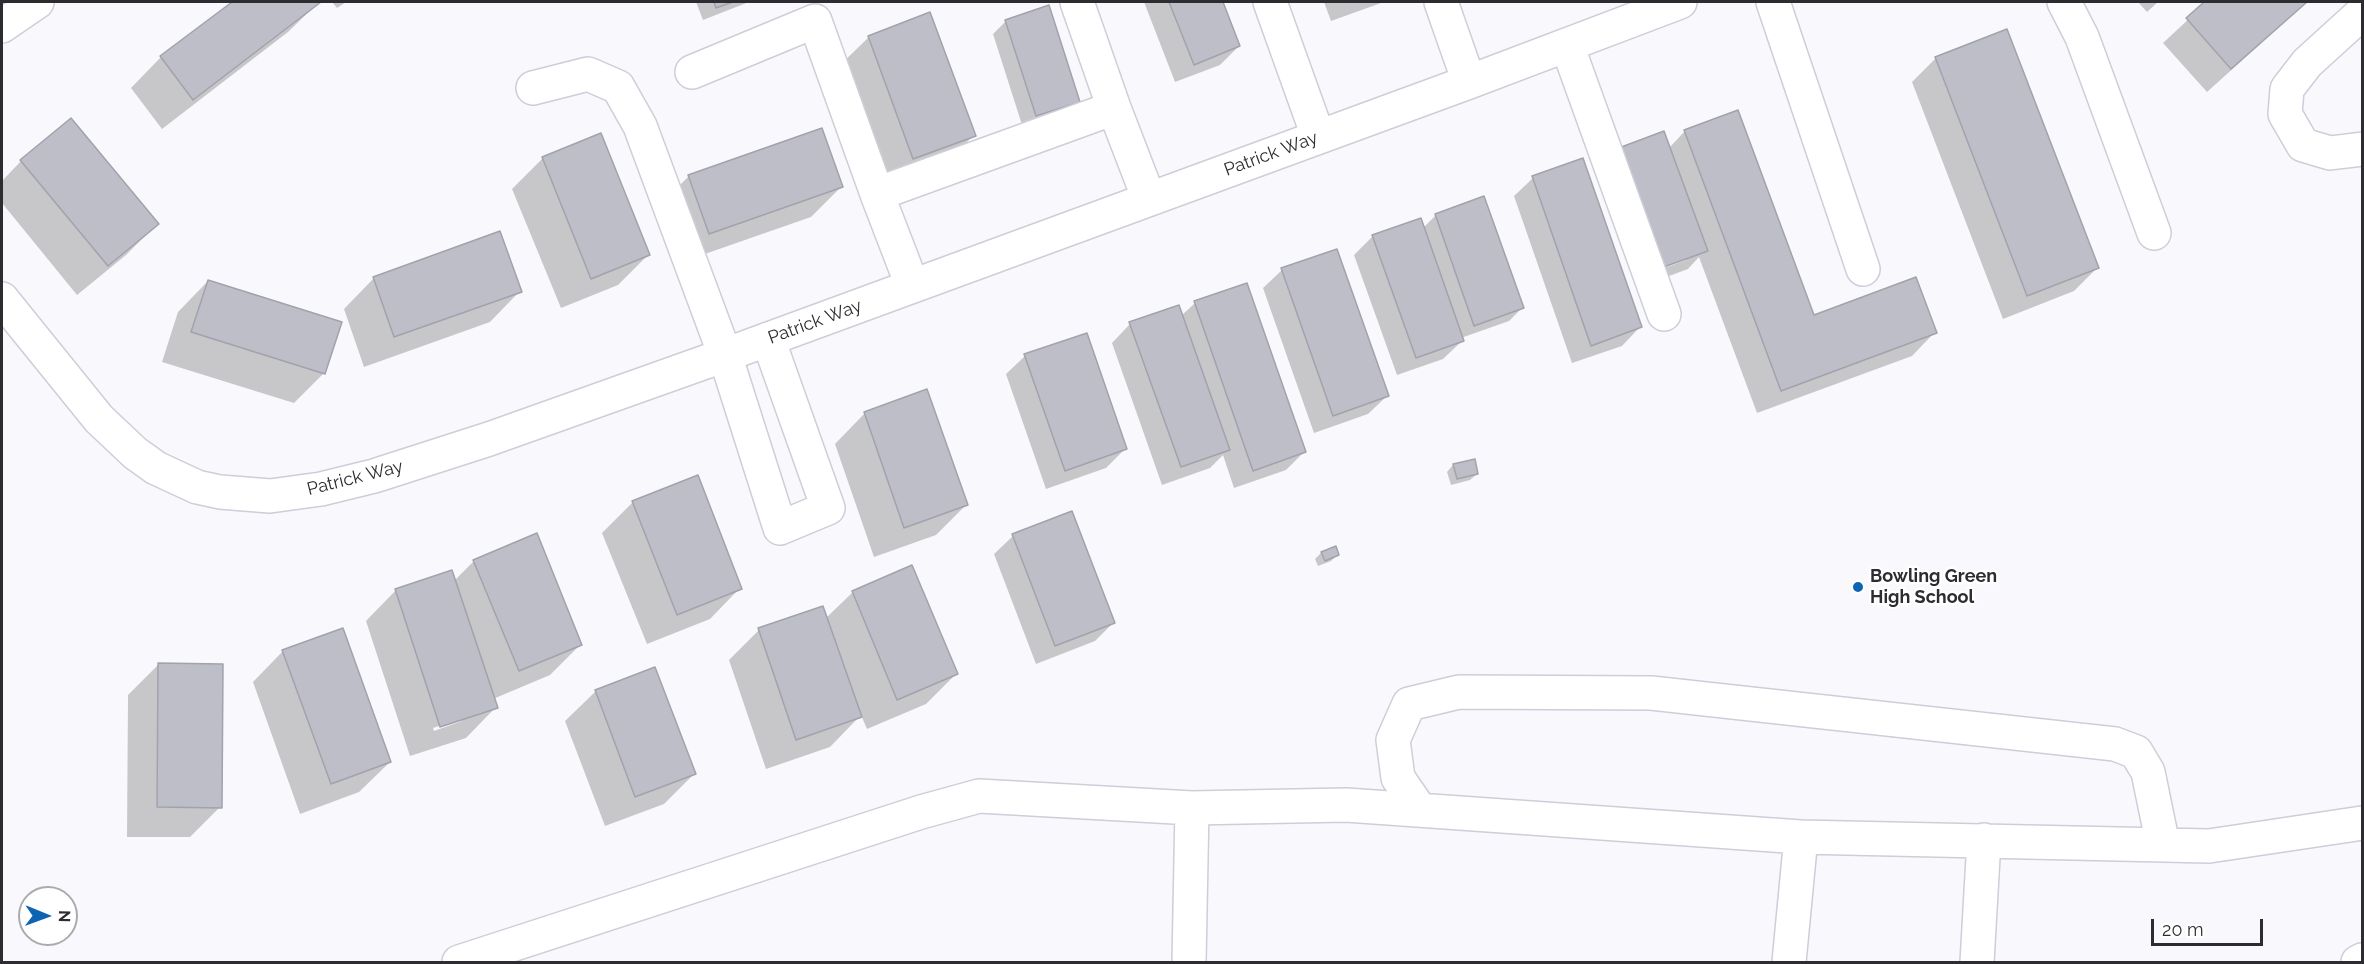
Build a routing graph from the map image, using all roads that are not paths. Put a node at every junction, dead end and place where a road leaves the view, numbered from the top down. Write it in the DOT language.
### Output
graph roads {
  1 [pos="37,2"];
  2 [pos="1077,2"];
  3 [pos="1270,2"];
  4 [pos="1441,2"];
  5 [pos="1680,2"];
  6 [pos="1773,2"];
  7 [pos="2064,2"];
  8 [pos="1620,12"];
  9 [pos="2362,13"];
  10 [pos="2,26"];
  11 [pos="1567,45"];
  12 [pos="692,72"];
  13 [pos="1469,82"];
  14 [pos="533,87"];
  15 [pos="1114,108"];
  16 [pos="1318,136"];
  17 [pos="2362,149"];
  18 [pos="877,194"];
  19 [pos="1149,199"];
  20 [pos="2154,233"];
  21 [pos="1863,269"];
  22 [pos="912,285"];
  23 [pos="2,299"];
  24 [pos="1664,314"];
  25 [pos="768,339"];
  26 [pos="725,355"];
  27 [pos="1192,808"];
  28 [pos="1420,810"];
  29 [pos="2362,823"];
  30 [pos="1801,837"];
  31 [pos="1984,840"];
  32 [pos="2163,845"];
  33 [pos="2362,960"];
  34 [pos="459,963"];
  35 [pos="1189,963"];
  36 [pos="1789,963"];
  37 [pos="1977,963"];
  38 [pos="2358,963"];
  1 -- 10 [label="street"];
  2 -- 15 [label="street"];
  3 -- 16 [label="street"];
  4 -- 13 [label="street"];
  5 -- 8 [label="street, Patrick Way"];
  6 -- 21 [label="street"];
  7 -- 20 [label="street"];
  8 -- 11 [label="street, Patrick Way"];
  9 -- 17 [label="street"];
  11 -- 13 [label="street, Patrick Way"];
  11 -- 24 [label="street"];
  12 -- 18 [label="street"];
  13 -- 16 [label="street, Patrick Way"];
  14 -- 26 [label="street"];
  15 -- 18 [label="street"];
  15 -- 19 [label="street"];
  16 -- 19 [label="street, Patrick Way"];
  18 -- 22 [label="street"];
  19 -- 22 [label="street, Patrick Way"];
  22 -- 25 [label="street, Patrick Way"];
  23 -- 26 [label="street, Patrick Way"];
  25 -- 26 [label="street, Patrick Way"];
  25 -- 26 [label="street"];
  27 -- 28 [label="street"];
  27 -- 34 [label="street"];
  27 -- 35 [label="street"];
  28 -- 30 [label="street"];
  28 -- 32 [label="street"];
  29 -- 32 [label="street"];
  30 -- 31 [label="street"];
  30 -- 36 [label="street"];
  31 -- 32 [label="street"];
  31 -- 37 [label="street"];
  33 -- 38 [label="street"];
}
